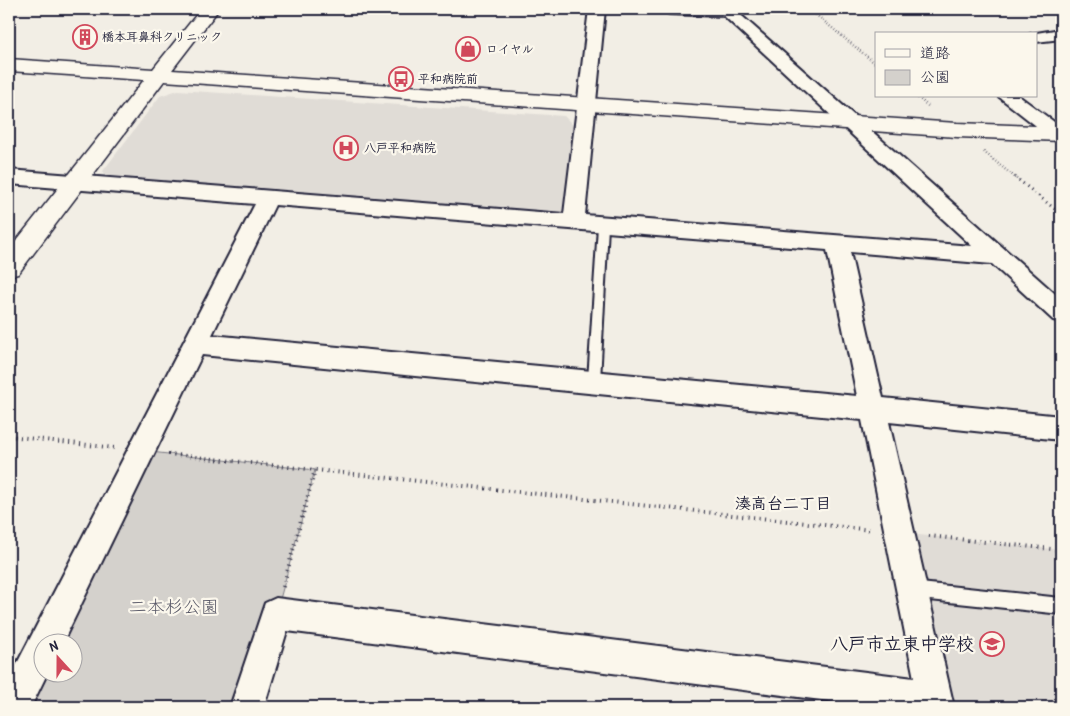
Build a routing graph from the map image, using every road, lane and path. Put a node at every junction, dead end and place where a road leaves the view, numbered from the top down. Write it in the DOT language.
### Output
graph roads {
  1 [pos="210,9"];
  2 [pos="598,9"];
  3 [pos="670,9"];
  4 [pos="809,9"];
  5 [pos="848,9"];
  6 [pos="1061,34"];
  7 [pos="1038,37"];
  8 [pos="875,63"];
  9 [pos="9,65"];
  10 [pos="157,76"];
  11 [pos="918,98"];
  12 [pos="1010,98"];
  13 [pos="588,105"];
  14 [pos="850,122"];
  15 [pos="957,130"];
  16 [pos="1061,135"];
  17 [pos="9,177"];
  18 [pos="76,182"];
  19 [pos="268,198"];
  20 [pos="1061,214"];
  21 [pos="574,223"];
  22 [pos="603,226"];
  23 [pos="837,244"];
  24 [pos="998,256"];
  25 [pos="9,268"];
  26 [pos="1061,313"];
  27 [pos="195,344"];
  28 [pos="594,381"];
  29 [pos="873,410"];
  30 [pos="1061,428"];
  31 [pos="9,436"];
  32 [pos="142,451"];
  33 [pos="315,470"];
  34 [pos="900,533"];
  35 [pos="1061,550"];
  36 [pos="911,590"];
  37 [pos="1061,606"];
  38 [pos="276,614"];
  39 [pos="50,634"];
  40 [pos="32,669"];
  41 [pos="936,703"];
  42 [pos="13,707"];
  43 [pos="247,707"];
  1 -- 10 [label="street"];
  2 -- 13 [label="street"];
  3 -- 14 [label="street"];
  4 -- 5 [label="path"];
  4 -- 8 [label="path"];
  6 -- 7 [label="street"];
  9 -- 10 [label="street"];
  10 -- 13 [label="street"];
  10 -- 18 [label="street"];
  11 -- 15 [label="path"];
  12 -- 16 [label="street"];
  13 -- 14 [label="street"];
  13 -- 21 [label="street"];
  14 -- 15 [label="street"];
  14 -- 24 [label="street"];
  15 -- 16 [label="street"];
  15 -- 20 [label="path"];
  17 -- 18 [label="street"];
  18 -- 19 [label="street"];
  18 -- 25 [label="street"];
  19 -- 21 [label="street"];
  19 -- 27 [label="street"];
  21 -- 22 [label="street"];
  22 -- 23 [label="street"];
  22 -- 28 [label="lane"];
  23 -- 24 [label="street"];
  23 -- 29 [label="street"];
  24 -- 26 [label="street"];
  27 -- 28 [label="street"];
  27 -- 32 [label="street"];
  28 -- 29 [label="street"];
  29 -- 30 [label="street"];
  29 -- 34 [label="street"];
  31 -- 32 [label="path"];
  32 -- 33 [label="path"];
  32 -- 39 [label="street"];
  33 -- 34 [label="path"];
  33 -- 38 [label="path"];
  34 -- 35 [label="path"];
  34 -- 36 [label="street"];
  36 -- 37 [label="lane"];
  36 -- 41 [label="street"];
  38 -- 41 [label="street"];
  38 -- 43 [label="street"];
  40 -- 42 [label="street"];
}
